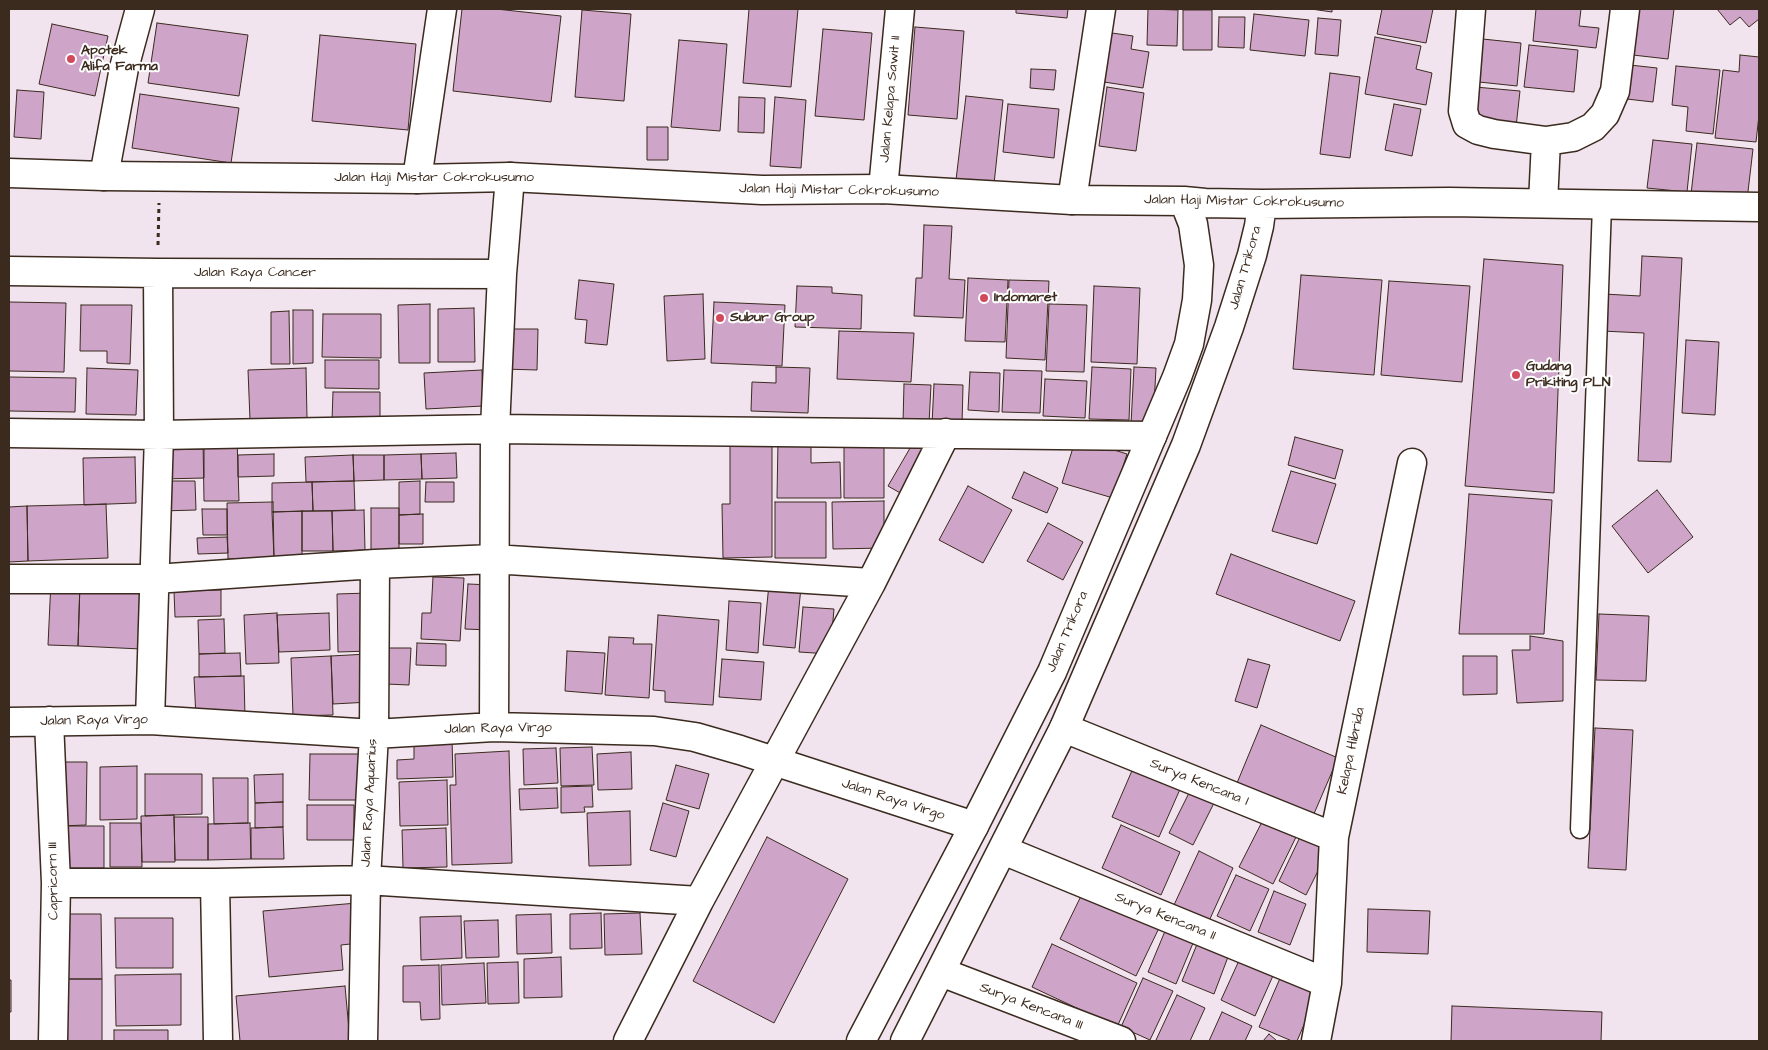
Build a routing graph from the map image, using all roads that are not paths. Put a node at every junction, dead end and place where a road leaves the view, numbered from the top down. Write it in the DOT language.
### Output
graph roads {
  1 [pos="140,9"];
  2 [pos="442,9"];
  3 [pos="900,9"];
  4 [pos="1101,9"];
  5 [pos="1471,9"];
  6 [pos="1625,9"];
  7 [pos="1546,141"];
  8 [pos="9,173"];
  9 [pos="104,176"];
  10 [pos="510,177"];
  11 [pos="417,179"];
  12 [pos="883,189"];
  13 [pos="1072,200"];
  14 [pos="1184,201"];
  15 [pos="1543,203"];
  16 [pos="1262,204"];
  17 [pos="1602,205"];
  18 [pos="1759,207"];
  19 [pos="9,271"];
  20 [pos="158,273"];
  21 [pos="502,274"];
  22 [pos="494,429"];
  23 [pos="9,433"];
  24 [pos="946,433"];
  25 [pos="159,435"];
  26 [pos="1152,436"];
  27 [pos="1412,463"];
  28 [pos="493,559"];
  29 [pos="375,564"];
  30 [pos="9,578"];
  31 [pos="155,578"];
  32 [pos="870,583"];
  33 [pos="150,720"];
  34 [pos="49,721"];
  35 [pos="9,722"];
  36 [pos="494,727"];
  37 [pos="1064,728"];
  38 [pos="374,734"];
  39 [pos="774,762"];
  40 [pos="974,826"];
  41 [pos="1580,829"];
  42 [pos="1334,838"];
  43 [pos="1003,850"];
  44 [pos="366,880"];
  45 [pos="56,883"];
  46 [pos="215,883"];
  47 [pos="699,901"];
  48 [pos="940,972"];
  49 [pos="1327,983"];
  50 [pos="53,1041"];
  51 [pos="218,1041"];
  52 [pos="363,1041"];
  53 [pos="628,1041"];
  54 [pos="860,1041"];
  55 [pos="905,1041"];
  56 [pos="1121,1041"];
  57 [pos="1316,1041"];
  1 -- 9 [label="street"];
  2 -- 11 [label="street"];
  3 -- 12 [label="street, Jalan Kelapa Sawit II"];
  4 -- 13 [label="street"];
  5 -- 7 [label="street"];
  6 -- 7 [label="street"];
  7 -- 15 [label="street"];
  8 -- 9 [label="street, Jalan Haji Mistar Cokrokusumo"];
  9 -- 11 [label="street, Jalan Haji Mistar Cokrokusumo"];
  10 -- 11 [label="street, Jalan Haji Mistar Cokrokusumo"];
  10 -- 12 [label="street, Jalan Haji Mistar Cokrokusumo"];
  10 -- 21 [label="street"];
  12 -- 13 [label="street, Jalan Haji Mistar Cokrokusumo"];
  13 -- 14 [label="street, Jalan Haji Mistar Cokrokusumo"];
  14 -- 16 [label="street, Jalan Haji Mistar Cokrokusumo"];
  14 -- 26 [label="street, Jalan Trikora"];
  15 -- 16 [label="street, Jalan Haji Mistar Cokrokusumo"];
  15 -- 17 [label="street, Jalan Haji Mistar Cokrokusumo"];
  16 -- 37 [label="street, Jalan Trikora"];
  17 -- 18 [label="street, Jalan Haji Mistar Cokrokusumo"];
  17 -- 41 [label="lane"];
  19 -- 20 [label="street, Jalan Raya Cancer"];
  20 -- 21 [label="street, Jalan Raya Cancer"];
  20 -- 25 [label="street"];
  21 -- 22 [label="street"];
  22 -- 24 [label="street"];
  22 -- 25 [label="street"];
  22 -- 28 [label="street"];
  23 -- 25 [label="street"];
  24 -- 26 [label="street"];
  24 -- 32 [label="street"];
  25 -- 31 [label="street"];
  26 -- 40 [label="street, Jalan Trikora"];
  27 -- 42 [label="street, Kelapa Hibrida"];
  28 -- 29 [label="street"];
  28 -- 32 [label="street"];
  28 -- 36 [label="street"];
  29 -- 31 [label="street"];
  29 -- 38 [label="street, Jalan Raya Aquarius"];
  30 -- 31 [label="street"];
  31 -- 33 [label="street"];
  32 -- 39 [label="street"];
  33 -- 34 [label="street, Jalan Raya Virgo"];
  33 -- 38 [label="street, Jalan Raya Virgo"];
  34 -- 35 [label="street, Jalan Raya Virgo"];
  34 -- 45 [label="street, Capricorn III"];
  36 -- 38 [label="street, Jalan Raya Virgo"];
  36 -- 39 [label="street, Jalan Raya Virgo"];
  37 -- 42 [label="street, Surya Kencana I"];
  37 -- 43 [label="street, Jalan Trikora"];
  38 -- 44 [label="street, Jalan Raya Aquarius"];
  39 -- 40 [label="street, Jalan Raya Virgo"];
  39 -- 47 [label="street"];
  40 -- 54 [label="street, Jalan Trikora"];
  42 -- 49 [label="street, Kelapa Hibrida"];
  43 -- 48 [label="street, Jalan Trikora"];
  43 -- 49 [label="street, Surya Kencana II"];
  44 -- 46 [label="street"];
  44 -- 47 [label="street"];
  44 -- 52 [label="street, Jalan Raya Aquarius"];
  45 -- 46 [label="street"];
  45 -- 50 [label="street, Capricorn III"];
  46 -- 51 [label="street"];
  47 -- 53 [label="street"];
  48 -- 55 [label="street, Jalan Trikora"];
  48 -- 56 [label="street, Surya Kencana III"];
  49 -- 57 [label="street, Kelapa Hibrida"];
}
